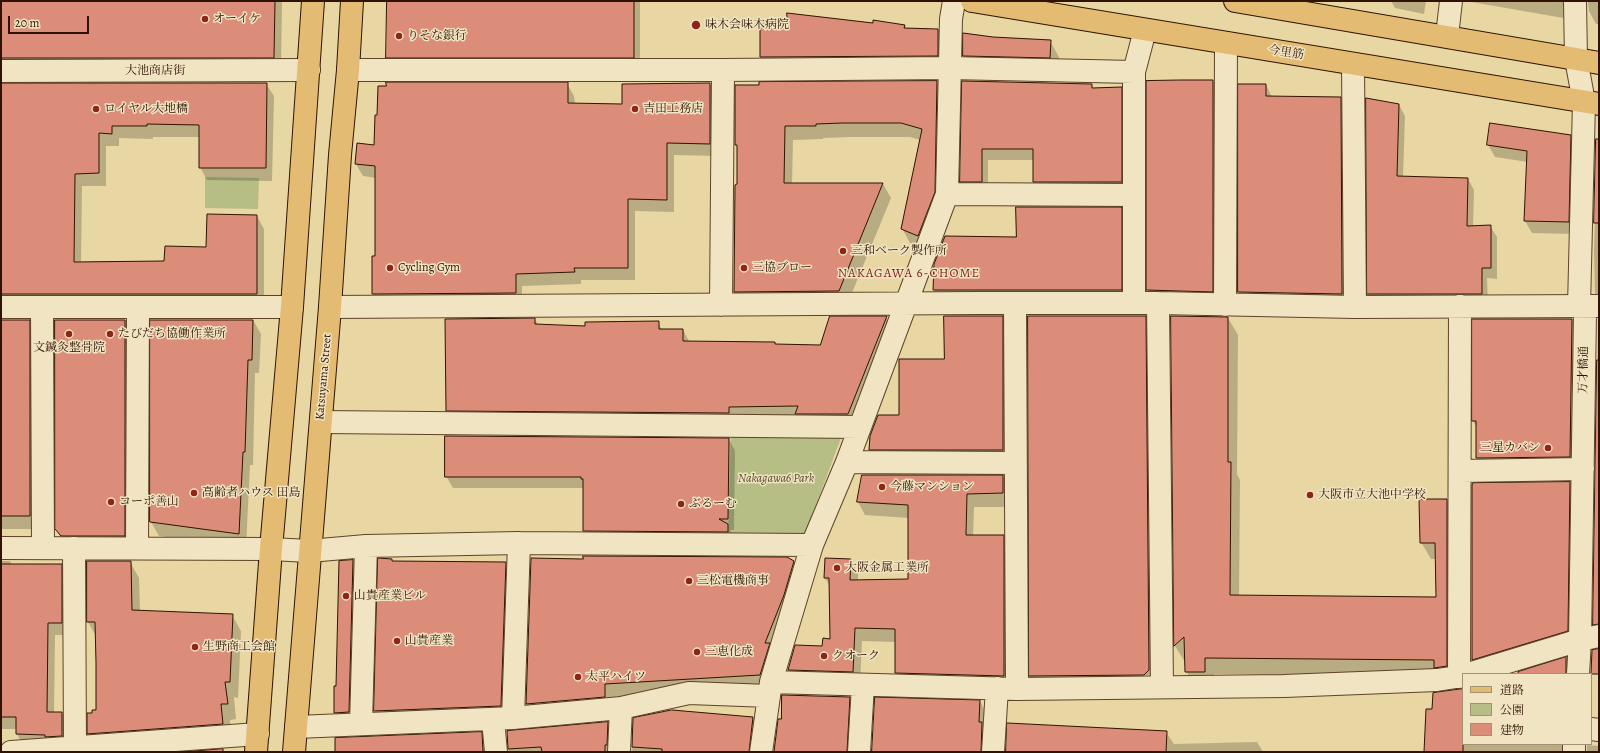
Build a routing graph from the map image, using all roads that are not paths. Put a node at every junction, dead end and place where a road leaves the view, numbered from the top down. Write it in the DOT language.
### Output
graph roads {
  1 [pos="313,1"];
  2 [pos="352,1"];
  3 [pos="954,1"];
  4 [pos="972,1"];
  5 [pos="1235,1"];
  6 [pos="1451,1"];
  7 [pos="1575,1"];
  8 [pos="1145,30"];
  9 [pos="1447,36"];
  10 [pos="1226,43"];
  11 [pos="1576,59"];
  12 [pos="1599,63"];
  13 [pos="1353,64"];
  14 [pos="950,68"];
  15 [pos="309,70"];
  16 [pos="348,70"];
  17 [pos="723,70"];
  18 [pos="1,71"];
  19 [pos="1134,72"];
  20 [pos="1592,103"];
  21 [pos="947,194"];
  22 [pos="1134,195"];
  23 [pos="1134,303"];
  24 [pos="1158,303"];
  25 [pos="906,304"];
  26 [pos="1015,304"];
  27 [pos="721,305"];
  28 [pos="1225,305"];
  29 [pos="1460,306"];
  30 [pos="1589,306"];
  31 [pos="1,307"];
  32 [pos="42,307"];
  33 [pos="138,307"];
  34 [pos="292,307"];
  35 [pos="330,307"];
  36 [pos="1355,307"];
  37 [pos="321,422"];
  38 [pos="860,427"];
  39 [pos="848,462"];
  40 [pos="1015,463"];
  41 [pos="1583,469"];
  42 [pos="1460,471"];
  43 [pos="519,543"];
  44 [pos="812,545"];
  45 [pos="366,546"];
  46 [pos="1,548"];
  47 [pos="43,548"];
  48 [pos="74,548"];
  49 [pos="137,548"];
  50 [pos="271,549"];
  51 [pos="309,551"];
  52 [pos="1590,638"];
  53 [pos="1463,673"];
  54 [pos="1473,673"];
  55 [pos="1578,673"];
  56 [pos="1462,676"];
  57 [pos="863,685"];
  58 [pos="1162,687"];
  59 [pos="770,689"];
  60 [pos="1007,689"];
  61 [pos="621,708"];
  62 [pos="503,719"];
  63 [pos="361,724"];
  64 [pos="296,727"];
  65 [pos="257,743"];
  66 [pos="75,747"];
  67 [pos="11,752"];
  68 [pos="294,752"];
  69 [pos="496,752"];
  70 [pos="619,752"];
  71 [pos="761,752"];
  72 [pos="859,752"];
  73 [pos="993,752"];
  1 -- 15 [label="main road"];
  2 -- 16 [label="main road, Katsuyama Street"];
  3 -- 14 [label="street"];
  4 -- 8 [label="main road, 今里筋"];
  5 -- 9 [label="main road"];
  6 -- 9 [label="street"];
  7 -- 11 [label="street"];
  8 -- 10 [label="main road, 今里筋"];
  8 -- 19 [label="street"];
  9 -- 11 [label="main road"];
  10 -- 13 [label="main road, 今里筋"];
  10 -- 28 [label="street"];
  11 -- 12 [label="main road"];
  11 -- 20 [label="street, 万才橋通"];
  13 -- 20 [label="main road, 今里筋"];
  13 -- 36 [label="street"];
  14 -- 17 [label="street"];
  14 -- 19 [label="street"];
  14 -- 21 [label="street"];
  15 -- 18 [label="street, 大池商店街"];
  15 -- 34 [label="main road"];
  16 -- 17 [label="street"];
  16 -- 35 [label="main road, Katsuyama Street"];
  17 -- 27 [label="street"];
  19 -- 22 [label="street"];
  20 -- 30 [label="street, 万才橋通"];
  21 -- 22 [label="street"];
  21 -- 25 [label="street"];
  22 -- 23 [label="street"];
  23 -- 24 [label="street"];
  23 -- 26 [label="street"];
  24 -- 28 [label="street"];
  24 -- 58 [label="street"];
  25 -- 26 [label="street"];
  25 -- 27 [label="street"];
  25 -- 38 [label="street"];
  26 -- 40 [label="street"];
  27 -- 35 [label="street"];
  28 -- 36 [label="street"];
  29 -- 30 [label="street"];
  29 -- 36 [label="street"];
  29 -- 42 [label="street"];
  30 -- 41 [label="street, 万才橋通"];
  31 -- 32 [label="street"];
  32 -- 33 [label="street"];
  32 -- 47 [label="street"];
  33 -- 34 [label="street"];
  33 -- 49 [label="street"];
  34 -- 50 [label="main road"];
  35 -- 37 [label="main road, Katsuyama Street"];
  37 -- 38 [label="street"];
  37 -- 51 [label="main road, Katsuyama Street"];
  38 -- 39 [label="street"];
  39 -- 40 [label="street"];
  39 -- 44 [label="street"];
  40 -- 60 [label="street"];
  41 -- 42 [label="street"];
  41 -- 52 [label="street, 万才橋通"];
  42 -- 53 [label="street"];
  43 -- 44 [label="street"];
  43 -- 45 [label="street"];
  43 -- 62 [label="street"];
  44 -- 59 [label="street"];
  45 -- 51 [label="street"];
  45 -- 63 [label="street"];
  46 -- 47 [label="street"];
  47 -- 48 [label="street"];
  48 -- 49 [label="street"];
  48 -- 66 [label="street"];
  49 -- 50 [label="street"];
  50 -- 51 [label="street"];
  50 -- 65 [label="main road"];
  51 -- 64 [label="main road, Katsuyama Street"];
  52 -- 54 [label="street"];
  52 -- 55 [label="street, 万才橋通"];
  56 -- 58 [label="street"];
  57 -- 59 [label="street"];
  57 -- 60 [label="street"];
  57 -- 72 [label="street"];
  58 -- 60 [label="street"];
  59 -- 61 [label="street"];
  59 -- 71 [label="street"];
  60 -- 73 [label="street"];
  61 -- 62 [label="street"];
  61 -- 70 [label="street"];
  62 -- 63 [label="street"];
  62 -- 69 [label="street"];
  63 -- 64 [label="street"];
  64 -- 68 [label="main road, Katsuyama Street"];
  65 -- 66 [label="street"];
  66 -- 67 [label="street"];
}
